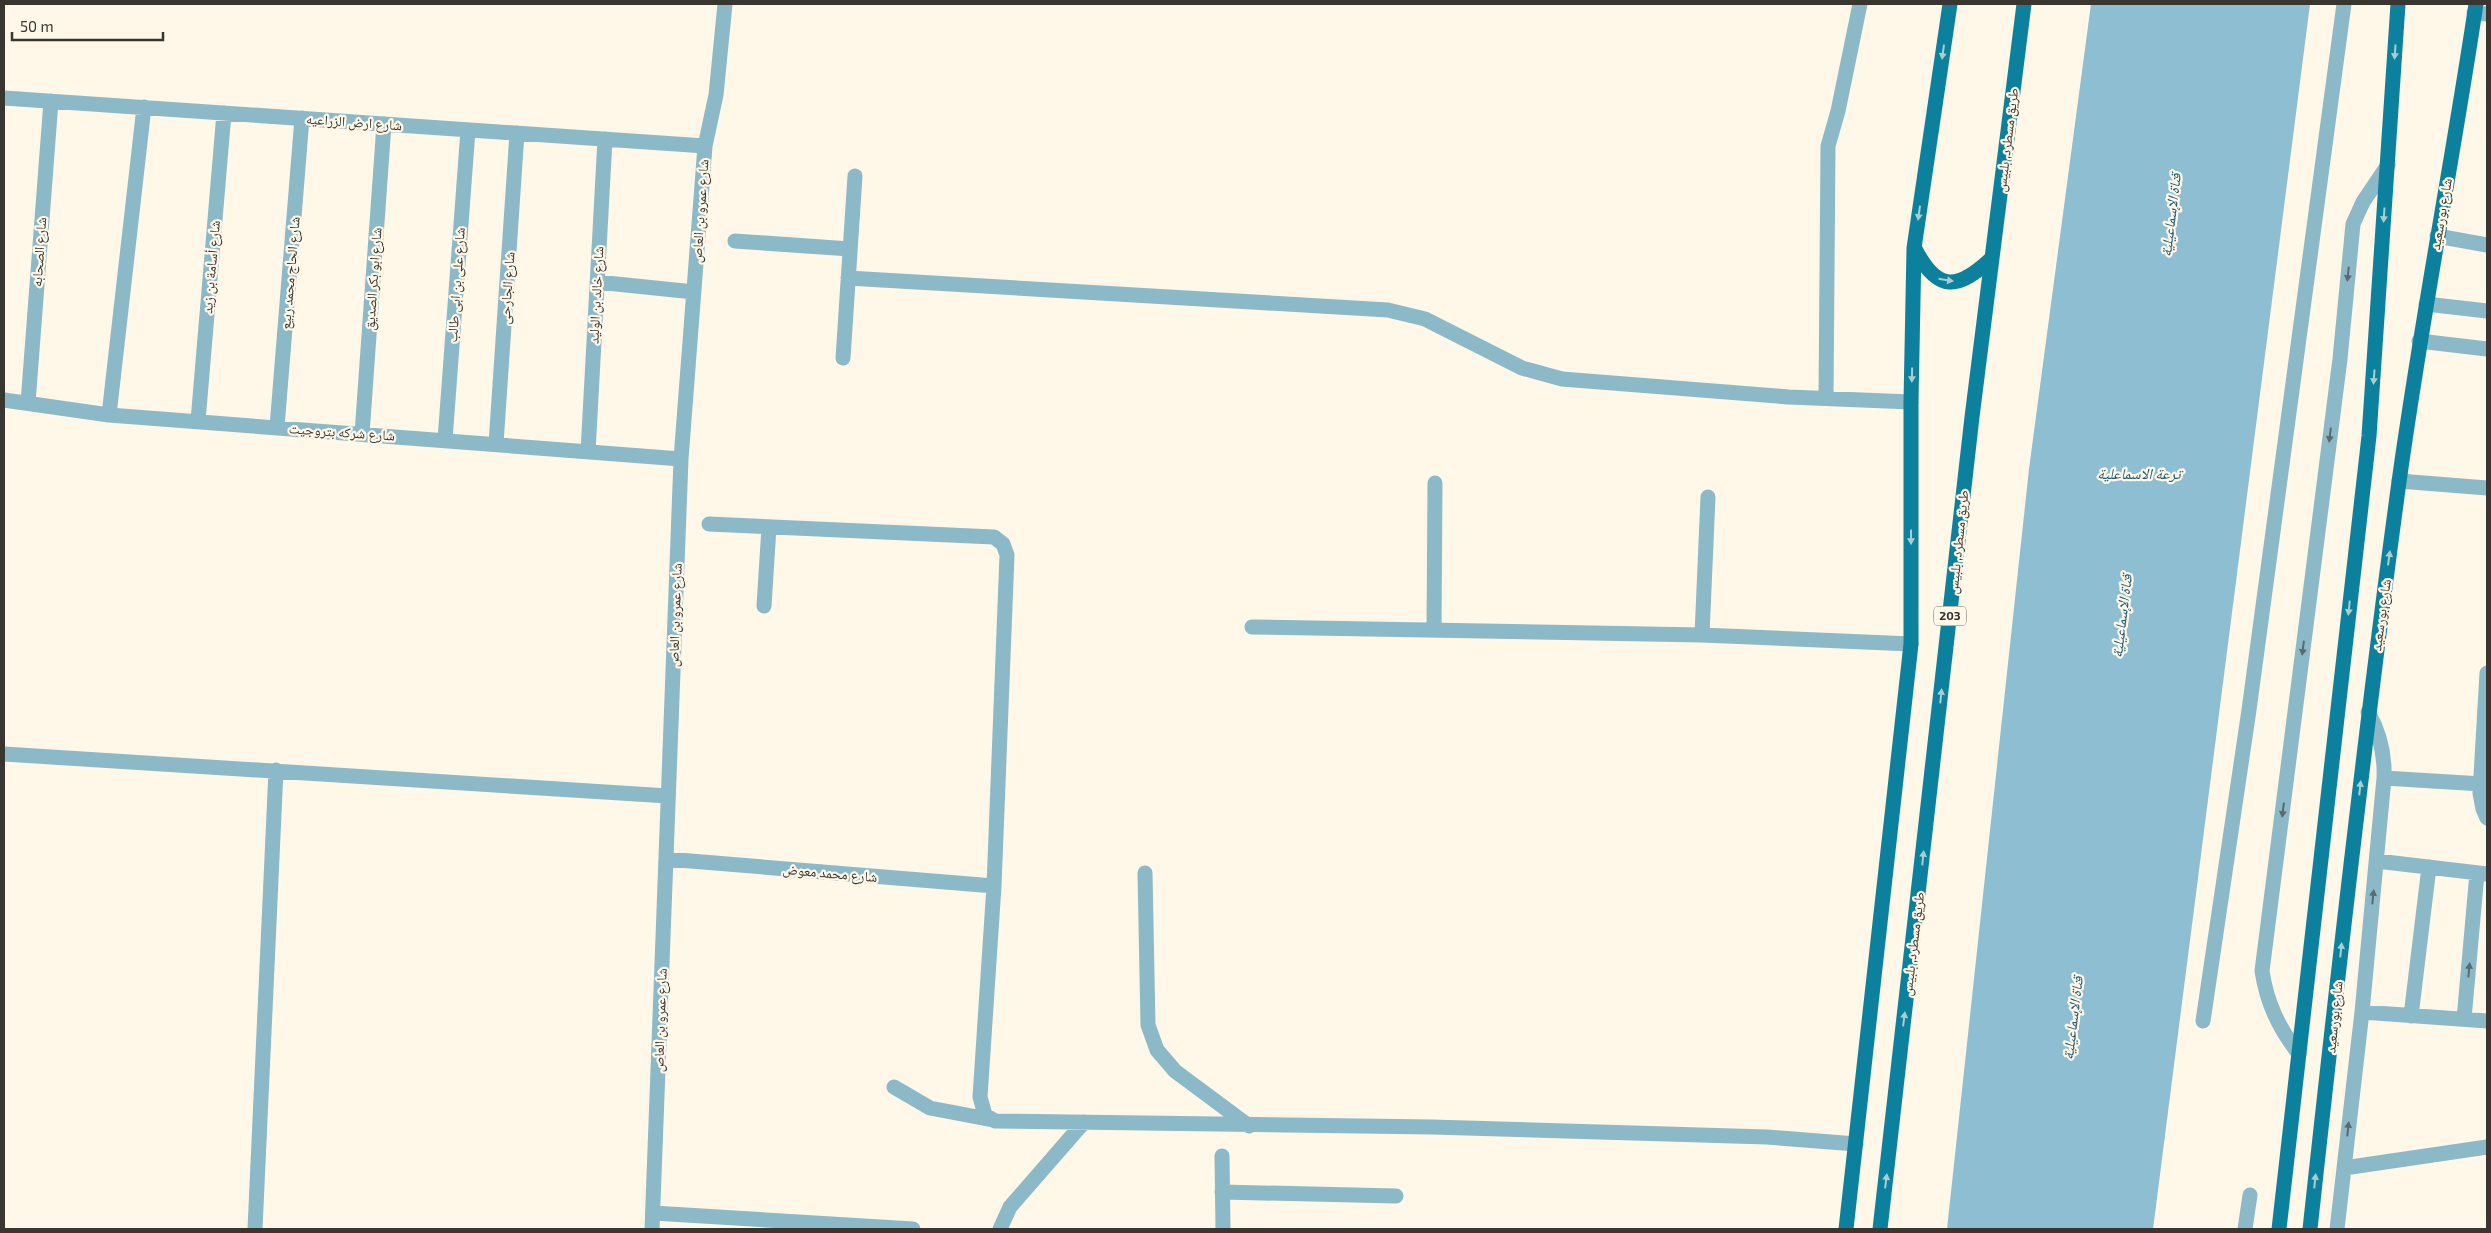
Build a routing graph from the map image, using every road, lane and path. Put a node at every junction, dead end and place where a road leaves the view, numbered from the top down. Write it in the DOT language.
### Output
graph roads {
  1 [pos="725,4"];
  2 [pos="1860,4"];
  3 [pos="1950,4"];
  4 [pos="2024,4"];
  5 [pos="2344,4"];
  6 [pos="2398,4"];
  7 [pos="2479,10"];
  8 [pos="4,98"];
  9 [pos="51,101"];
  10 [pos="144,107"];
  11 [pos="224,113"];
  12 [pos="302,118"];
  13 [pos="384,124"];
  14 [pos="468,130"];
  15 [pos="517,133"];
  16 [pos="604,139"];
  17 [pos="704,146"];
  18 [pos="2388,165"];
  19 [pos="854,176"];
  20 [pos="2437,236"];
  21 [pos="735,240"];
  22 [pos="2487,245"];
  23 [pos="1914,248"];
  24 [pos="850,249"];
  25 [pos="1992,258"];
  26 [pos="848,278"];
  27 [pos="596,282"];
  28 [pos="694,292"];
  29 [pos="2426,304"];
  30 [pos="2487,310"];
  31 [pos="2420,342"];
  32 [pos="2487,349"];
  33 [pos="843,358"];
  34 [pos="1826,398"];
  35 [pos="4,400"];
  36 [pos="1911,402"];
  37 [pos="28,403"];
  38 [pos="109,415"];
  39 [pos="198,422"];
  40 [pos="277,427"];
  41 [pos="362,434"];
  42 [pos="445,440"];
  43 [pos="496,444"];
  44 [pos="588,452"];
  45 [pos="681,459"];
  46 [pos="2399,481"];
  47 [pos="1435,483"];
  48 [pos="2487,488"];
  49 [pos="1708,497"];
  50 [pos="709,524"];
  51 [pos="769,527"];
  52 [pos="764,606"];
  53 [pos="1252,627"];
  54 [pos="1434,630"];
  55 [pos="1702,635"];
  56 [pos="1911,644"];
  57 [pos="2487,673"];
  58 [pos="2368,712"];
  59 [pos="4,754"];
  60 [pos="276,770"];
  61 [pos="2384,778"];
  62 [pos="2482,784"];
  63 [pos="668,796"];
  64 [pos="2487,818"];
  65 [pos="666,859"];
  66 [pos="2377,861"];
  67 [pos="2429,867"];
  68 [pos="1145,873"];
  69 [pos="2482,874"];
  70 [pos="994,886"];
  71 [pos="2362,1012"];
  72 [pos="2412,1016"];
  73 [pos="2464,1019"];
  74 [pos="2487,1020"];
  75 [pos="2203,1021"];
  76 [pos="2299,1054"];
  77 [pos="894,1087"];
  78 [pos="994,1120"];
  79 [pos="1084,1122"];
  80 [pos="1249,1126"];
  81 [pos="1856,1144"];
  82 [pos="2487,1147"];
  83 [pos="1222,1156"];
  84 [pos="2344,1168"];
  85 [pos="1222,1192"];
  86 [pos="2250,1195"];
  87 [pos="1396,1196"];
  88 [pos="653,1213"];
  89 [pos="692,1222"];
  90 [pos="255,1229"];
  91 [pos="652,1229"];
  92 [pos="913,1229"];
  93 [pos="1000,1229"];
  94 [pos="1223,1229"];
  95 [pos="1846,1229"];
  96 [pos="1880,1229"];
  97 [pos="2246,1229"];
  98 [pos="2280,1229"];
  99 [pos="2310,1229"];
  100 [pos="2337,1229"];
  1 -- 17 [label="street, شارع عمرو بن العاص"];
  2 -- 34 [label="street"];
  3 -- 23 [label="main road, one-way"];
  4 -- 25 [label="main road, طريق مسطرد, بلبيس / 203"];
  5 -- 75 [label="street"];
  6 -- 18 [label="main road, one-way"];
  7 -- 20 [label="main road, شارع بورسعيد"];
  8 -- 9 [label="street, شارع ارض الزراعيه"];
  9 -- 10 [label="street, شارع ارض الزراعيه"];
  9 -- 37 [label="street, شارع الصحابه"];
  10 -- 11 [label="street, شارع ارض الزراعيه"];
  10 -- 38 [label="street"];
  11 -- 12 [label="street, شارع ارض الزراعيه"];
  11 -- 39 [label="street, شارع أسامة بن زيد"];
  12 -- 13 [label="street, شارع ارض الزراعيه"];
  12 -- 40 [label="street, شارع الحاج محمد ربيع"];
  13 -- 14 [label="street, شارع ارض الزراعيه"];
  13 -- 41 [label="street, شارع ابو بكر الصديق"];
  14 -- 15 [label="street, شارع ارض الزراعيه"];
  14 -- 42 [label="street, شارع على بن ابى طالب"];
  15 -- 16 [label="street, شارع ارض الزراعيه"];
  15 -- 43 [label="street, شارع الجارحى"];
  16 -- 17 [label="street, شارع ارض الزراعيه"];
  16 -- 27 [label="street, شارع خالد بن الوليد"];
  17 -- 28 [label="street, شارع عمرو بن العاص"];
  18 -- 76 [label="main road, one-way"];
  18 -- 76 [label="street, one-way"];
  19 -- 24 [label="street"];
  20 -- 22 [label="street"];
  20 -- 29 [label="main road, شارع بورسعيد"];
  21 -- 24 [label="street"];
  23 -- 25 [label="main road, one-way"];
  23 -- 36 [label="main road, one-way"];
  24 -- 26 [label="street"];
  96 -- 25 [label="main road, طريق مسطرد, بلبيس / 203, one-way"];
  26 -- 33 [label="street"];
  26 -- 34 [label="street"];
  27 -- 28 [label="street"];
  27 -- 44 [label="street, شارع خالد بن الوليد"];
  28 -- 45 [label="street, شارع عمرو بن العاص"];
  29 -- 30 [label="street"];
  29 -- 31 [label="main road, شارع بورسعيد"];
  31 -- 32 [label="street"];
  31 -- 46 [label="main road, شارع بورسعيد"];
  34 -- 36 [label="street"];
  35 -- 37 [label="street, شارع شركه بتروجيت"];
  36 -- 56 [label="main road, one-way"];
  37 -- 38 [label="street, شارع شركه بتروجيت"];
  38 -- 39 [label="street, شارع شركه بتروجيت"];
  39 -- 40 [label="street, شارع شركه بتروجيت"];
  40 -- 41 [label="street, شارع شركه بتروجيت"];
  41 -- 42 [label="street, شارع شركه بتروجيت"];
  42 -- 43 [label="street, شارع شركه بتروجيت"];
  43 -- 44 [label="street, شارع شركه بتروجيت"];
  44 -- 45 [label="street, شارع شركه بتروجيت"];
  45 -- 63 [label="street, شارع عمرو بن العاص"];
  46 -- 48 [label="street"];
  58 -- 46 [label="main road, شارع بورسعيد, one-way"];
  47 -- 54 [label="street"];
  49 -- 55 [label="street"];
  50 -- 51 [label="street"];
  51 -- 52 [label="street"];
  51 -- 70 [label="street"];
  53 -- 54 [label="street"];
  54 -- 55 [label="street"];
  55 -- 56 [label="street"];
  56 -- 81 [label="main road"];
  57 -- 62 [label="street"];
  58 -- 61 [label="street"];
  99 -- 58 [label="main road, شارع بورسعيد, one-way"];
  59 -- 60 [label="street"];
  60 -- 63 [label="street"];
  60 -- 90 [label="street"];
  61 -- 62 [label="street"];
  61 -- 66 [label="street"];
  62 -- 64 [label="street"];
  63 -- 65 [label="street, شارع عمرو بن العاص"];
  65 -- 70 [label="street, شارع محمد معوض"];
  65 -- 88 [label="street, شارع عمرو بن العاص"];
  66 -- 67 [label="street"];
  71 -- 66 [label="street, one-way"];
  67 -- 69 [label="street"];
  67 -- 72 [label="street"];
  68 -- 80 [label="street"];
  73 -- 69 [label="street, one-way"];
  70 -- 78 [label="street"];
  71 -- 72 [label="street"];
  84 -- 71 [label="street, one-way"];
  72 -- 73 [label="street"];
  73 -- 74 [label="street"];
  76 -- 98 [label="main road"];
  77 -- 78 [label="street"];
  78 -- 79 [label="street"];
  79 -- 80 [label="street"];
  79 -- 93 [label="street"];
  80 -- 81 [label="street"];
  81 -- 95 [label="main road"];
  82 -- 84 [label="street"];
  83 -- 85 [label="street"];
  84 -- 100 [label="street"];
  85 -- 87 [label="street"];
  85 -- 94 [label="street"];
  86 -- 97 [label="street"];
  88 -- 89 [label="street"];
  88 -- 91 [label="street, شارع عمرو بن العاص"];
  89 -- 92 [label="street"];
}
